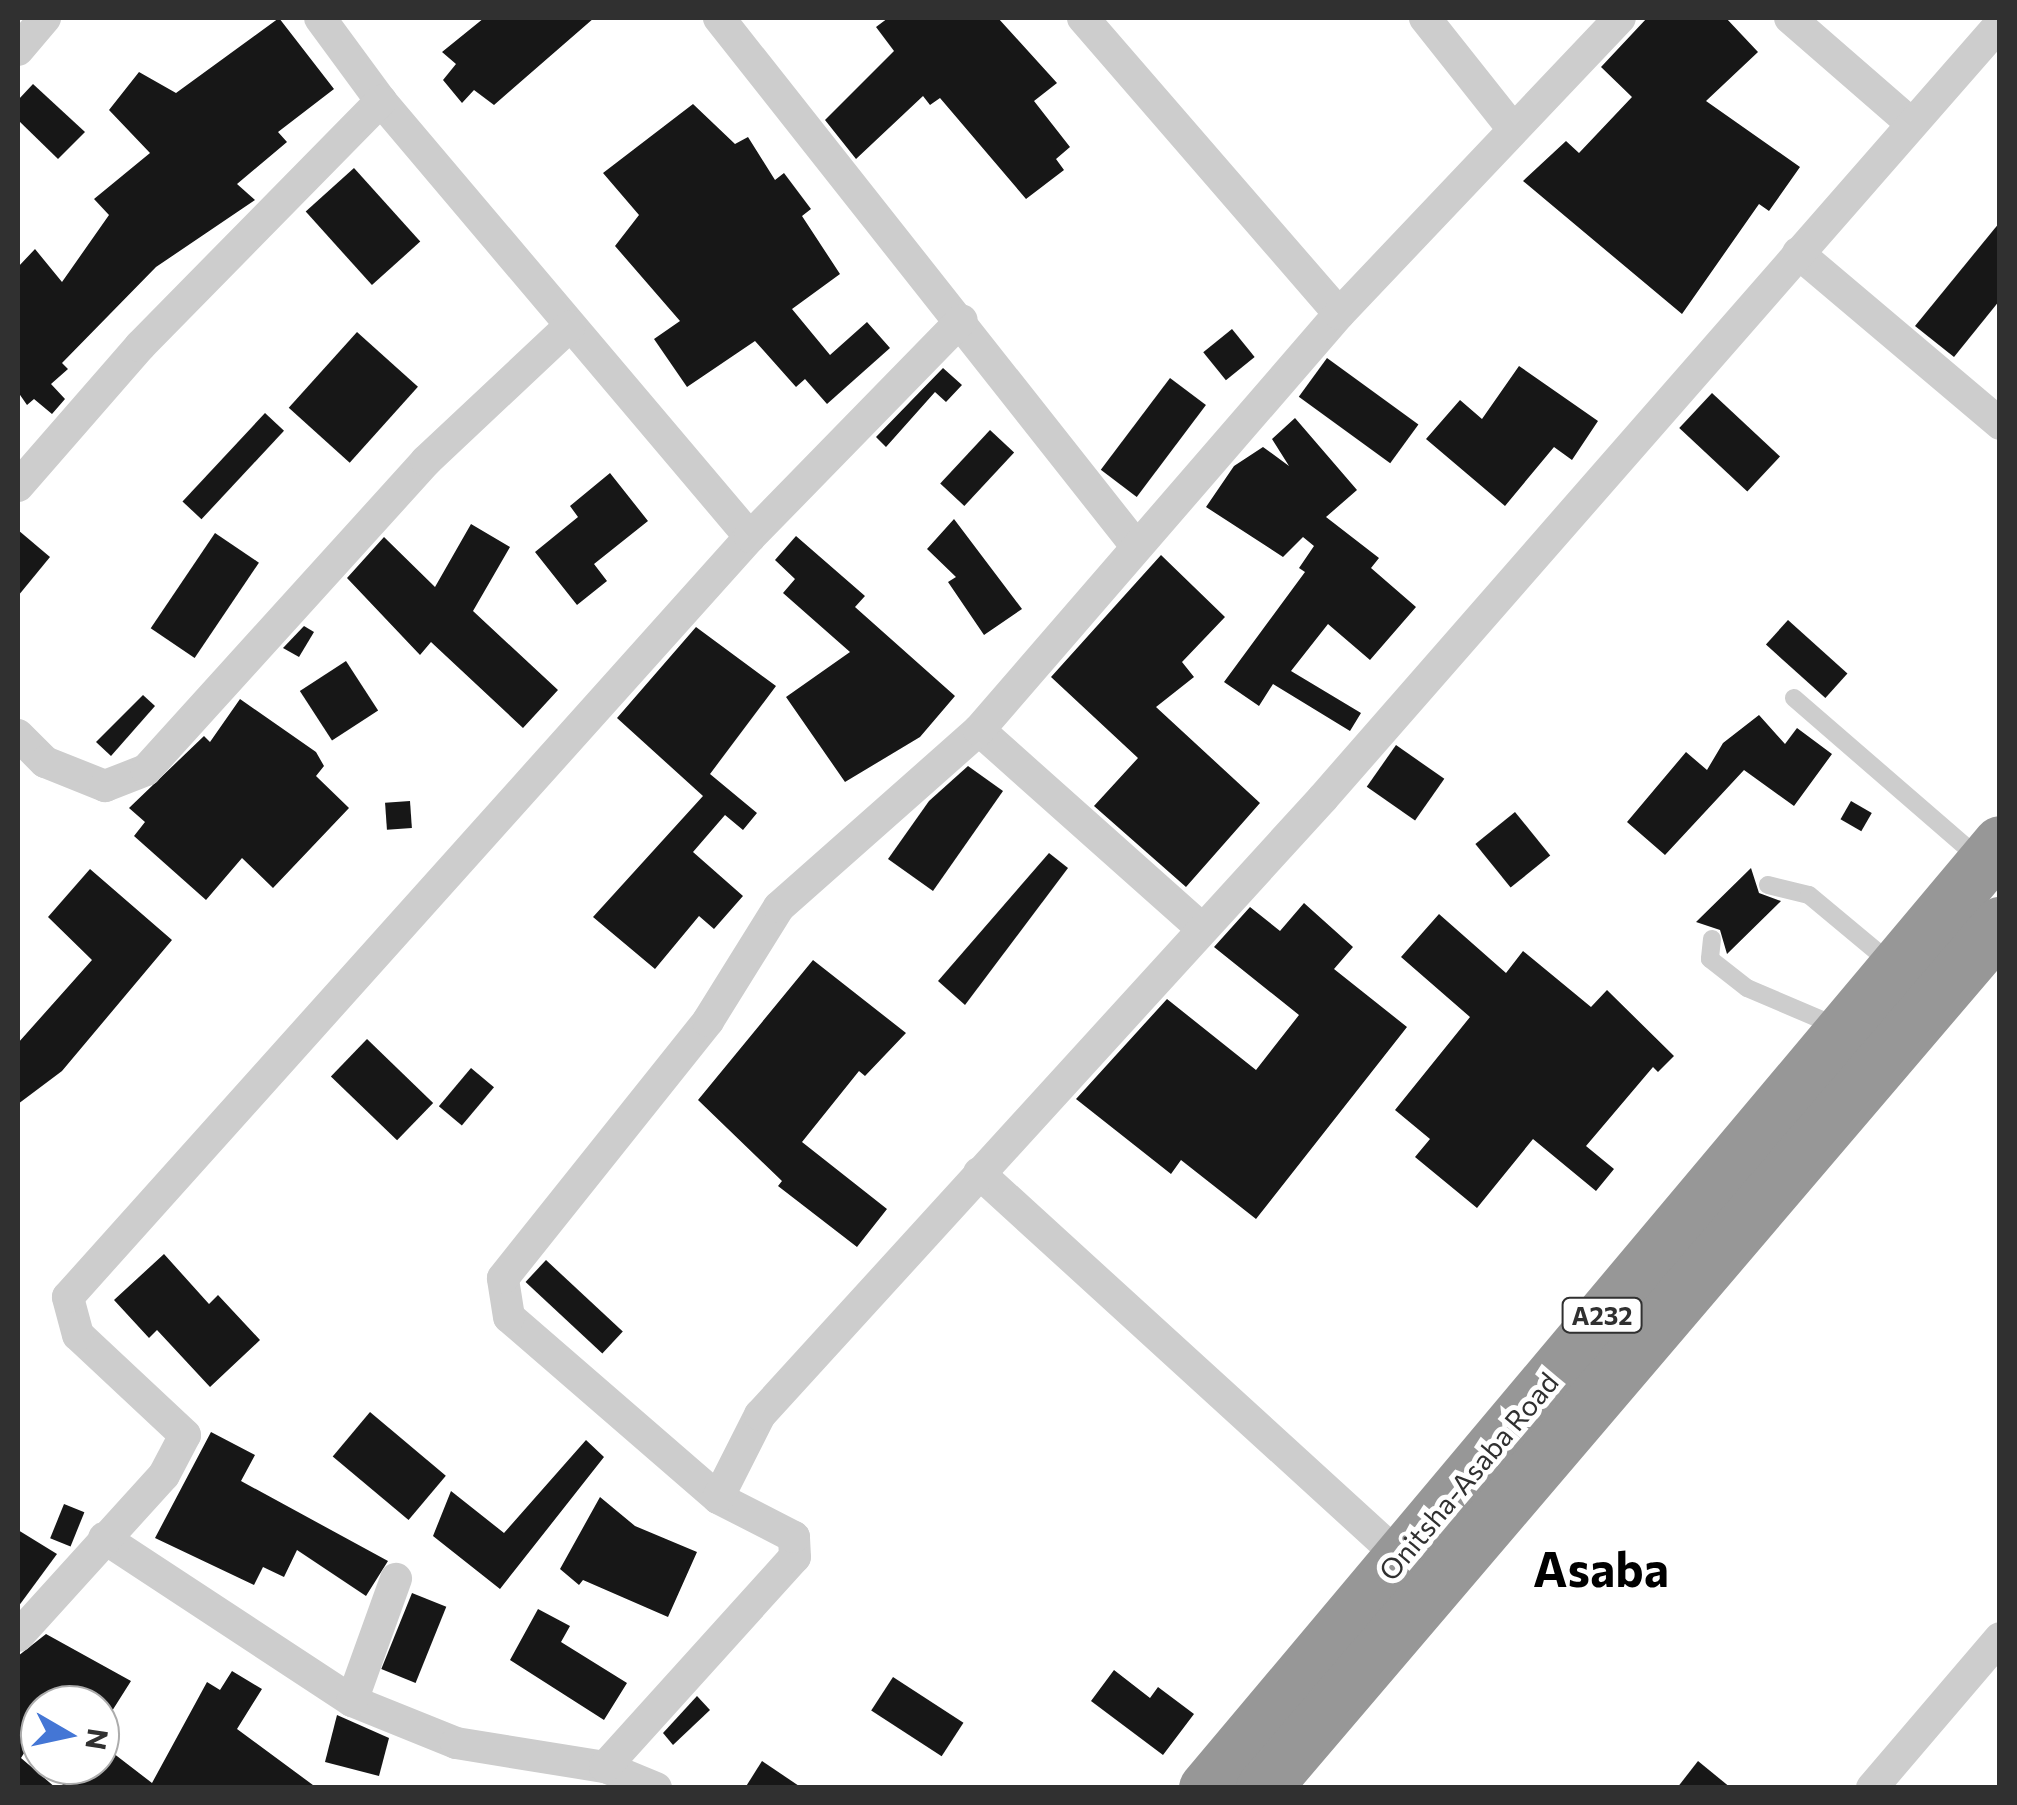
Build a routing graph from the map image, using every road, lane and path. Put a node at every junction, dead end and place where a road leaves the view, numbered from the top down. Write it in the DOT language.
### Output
graph roads {
  1 [pos="45,18"];
  2 [pos="320,18"];
  3 [pos="719,18"];
  4 [pos="1083,18"];
  5 [pos="1425,18"];
  6 [pos="1620,18"];
  7 [pos="1790,18"];
  8 [pos="2000,24"];
  9 [pos="18,50"];
  10 [pos="381,101"];
  11 [pos="1911,124"];
  12 [pos="1513,128"];
  13 [pos="1798,253"];
  14 [pos="1338,314"];
  15 [pos="962,320"];
  16 [pos="570,326"];
  17 [pos="2000,424"];
  18 [pos="18,486"];
  19 [pos="750,537"];
  20 [pos="1136,548"];
  21 [pos="1794,698"];
  22 [pos="979,730"];
  23 [pos="18,735"];
  24 [pos="1991,852"];
  25 [pos="1768,885"];
  26 [pos="2000,924"];
  27 [pos="1200,928"];
  28 [pos="1712,938"];
  29 [pos="1898,968"];
  30 [pos="1845,1030"];
  31 [pos="1816,1102"];
  32 [pos="979,1173"];
  33 [pos="718,1498"];
  34 [pos="104,1538"];
  35 [pos="1400,1556"];
  36 [pos="396,1580"];
  37 [pos="18,1636"];
  38 [pos="2000,1638"];
  39 [pos="352,1702"];
  40 [pos="605,1767"];
  41 [pos="656,1788"];
  42 [pos="1206,1788"];
  43 [pos="1263,1788"];
  44 [pos="1872,1788"];
  1 -- 9 [label="street"];
  2 -- 10 [label="street"];
  3 -- 15 [label="street"];
  4 -- 14 [label="street"];
  5 -- 12 [label="street"];
  6 -- 12 [label="street"];
  7 -- 11 [label="street"];
  8 -- 11 [label="street"];
  10 -- 16 [label="street"];
  10 -- 18 [label="street"];
  11 -- 13 [label="street"];
  12 -- 14 [label="street"];
  13 -- 17 [label="street"];
  13 -- 27 [label="street"];
  14 -- 20 [label="street"];
  15 -- 19 [label="street"];
  15 -- 20 [label="street"];
  16 -- 19 [label="street"];
  16 -- 23 [label="street"];
  19 -- 34 [label="street"];
  20 -- 22 [label="street"];
  21 -- 24 [label="lane"];
  22 -- 27 [label="street"];
  22 -- 33 [label="street"];
  24 -- 29 [label="highway, Onitsha-Asaba Road / A232"];
  25 -- 29 [label="lane"];
  26 -- 31 [label="highway, A232"];
  27 -- 32 [label="street"];
  28 -- 30 [label="lane"];
  29 -- 30 [label="highway, Onitsha-Asaba Road / A232"];
  30 -- 31 [label="highway, Onitsha-Asaba Road / A232"];
  31 -- 35 [label="highway, Onitsha-Asaba Road / A232"];
  31 -- 43 [label="highway, A232"];
  32 -- 33 [label="street"];
  32 -- 35 [label="street"];
  33 -- 40 [label="street"];
  34 -- 37 [label="street"];
  34 -- 39 [label="street"];
  35 -- 42 [label="highway, Onitsha-Asaba Road / A232"];
  36 -- 39 [label="street"];
  38 -- 44 [label="street"];
  39 -- 40 [label="street"];
  40 -- 41 [label="street"];
}
